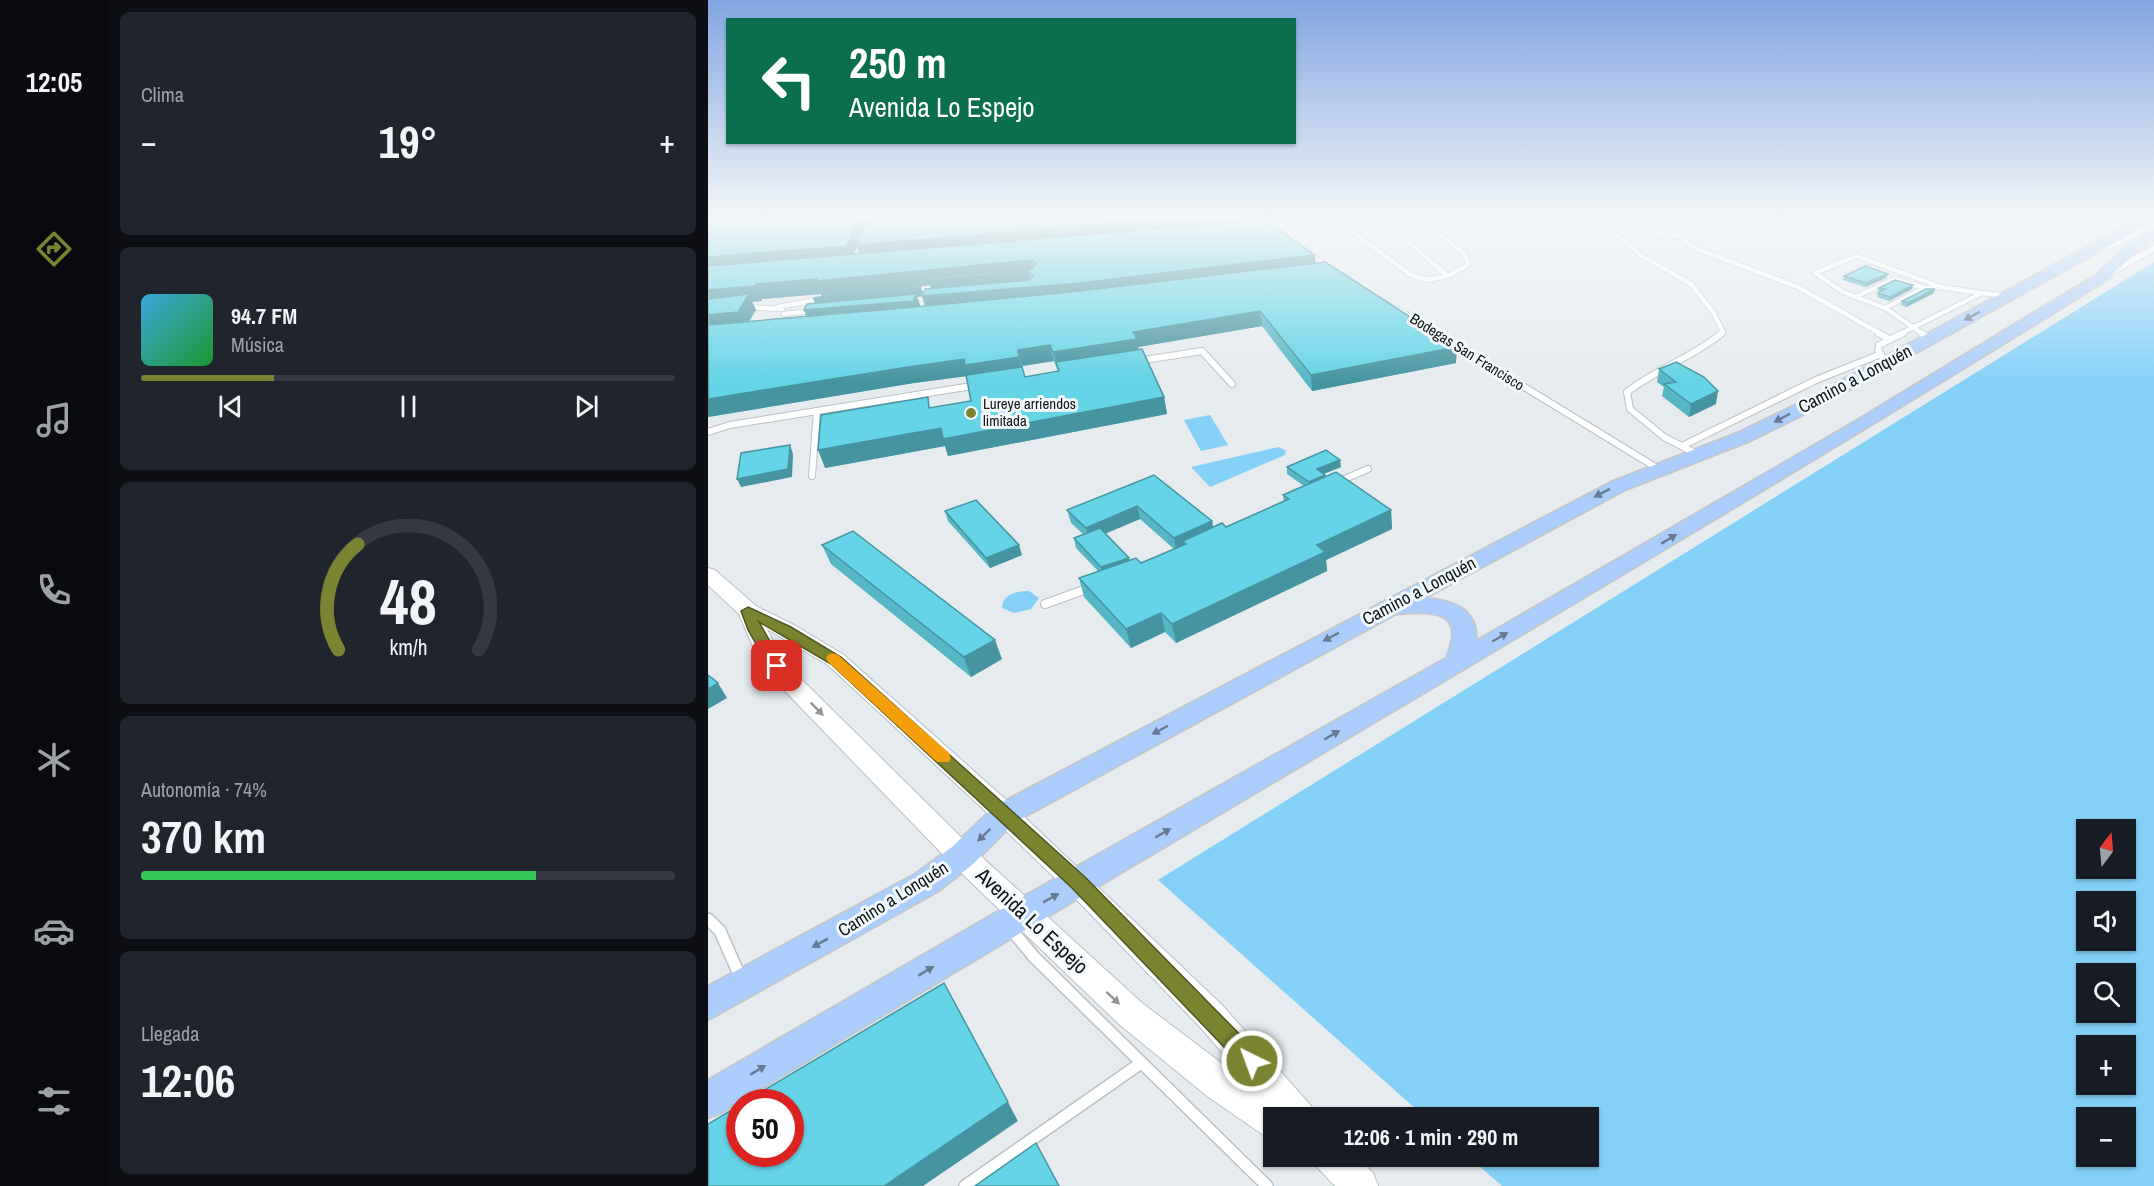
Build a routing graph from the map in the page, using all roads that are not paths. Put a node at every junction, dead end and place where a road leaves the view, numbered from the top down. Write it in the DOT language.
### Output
graph roads {
  1 [pos="1334,271"];
  2 [pos="1405,271"];
  3 [pos="1443,271"];
  4 [pos="1456,271"];
  5 [pos="1669,271"];
  6 [pos="1756,271"];
  7 [pos="1819,271"];
  8 [pos="1898,271"];
  9 [pos="2052,271"];
  10 [pos="2108,271"];
  11 [pos="2112,271"];
  12 [pos="1325,273"];
  13 [pos="1448,276"];
  14 [pos="2102,277"];
  15 [pos="1941,287"];
  16 [pos="942,288"];
  17 [pos="1924,288"];
  18 [pos="906,291"];
  19 [pos="1982,293"];
  20 [pos="2009,296"];
  21 [pos="1855,297"];
  22 [pos="825,299"];
  23 [pos="738,307"];
  24 [pos="778,307"];
  25 [pos="1396,308"];
  26 [pos="1885,309"];
  27 [pos="819,310"];
  28 [pos="784,314"];
  29 [pos="781,321"];
  30 [pos="1912,327"];
  31 [pos="1889,339"];
  32 [pos="1930,339"];
  33 [pos="1884,358"];
  34 [pos="1131,362"];
  35 [pos="990,383"];
  36 [pos="1232,384"];
  37 [pos="818,411"];
  38 [pos="708,432"];
  39 [pos="1690,450"];
  40 [pos="1657,468"];
  41 [pos="1368,469"];
  42 [pos="812,476"];
  43 [pos="1326,488"];
  44 [pos="708,574"];
  45 [pos="1101,584"];
  46 [pos="1045,604"];
  47 [pos="1383,609"];
  48 [pos="748,611"];
  49 [pos="1456,662"];
  50 [pos="1005,814"];
  51 [pos="962,856"];
  52 [pos="1078,883"];
  53 [pos="1014,918"];
  54 [pos="708,919"];
  55 [pos="744,986"];
  56 [pos="708,1004"];
  57 [pos="1141,1063"];
  58 [pos="708,1100"];
  59 [pos="1290,1107"];
  60 [pos="1263,1114"];
  61 [pos="1340,1167"];
  62 [pos="965,1186"];
  63 [pos="1267,1186"];
  64 [pos="1360,1186"];
  1 -- 12 [label="lane"];
  2 -- 13 [label="lane"];
  3 -- 13 [label="lane"];
  4 -- 13 [label="lane"];
  5 -- 39 [label="lane"];
  6 -- 31 [label="lane"];
  7 -- 21 [label="lane"];
  8 -- 15 [label="lane"];
  9 -- 20 [label="main road, Camino a Lonquén"];
  10 -- 14 [label="main road"];
  11 -- 14 [label="street"];
  49 -- 14 [label="main road, one-way"];
  15 -- 17 [label="lane"];
  15 -- 19 [label="lane"];
  16 -- 18 [label="lane"];
  17 -- 21 [label="lane"];
  17 -- 26 [label="lane"];
  19 -- 20 [label="lane"];
  19 -- 30 [label="lane"];
  20 -- 32 [label="main road, Camino a Lonquén, one-way"];
  21 -- 26 [label="lane"];
  22 -- 24 [label="lane"];
  23 -- 24 [label="lane"];
  24 -- 28 [label="lane"];
  25 -- 40 [label="lane, Bodegas San Francisco"];
  26 -- 30 [label="lane"];
  27 -- 28 [label="lane"];
  28 -- 29 [label="lane"];
  30 -- 31 [label="lane"];
  30 -- 32 [label="lane"];
  31 -- 33 [label="lane"];
  32 -- 33 [label="main road, Camino a Lonquén"];
  33 -- 39 [label="main road, Camino a Lonquén"];
  34 -- 36 [label="lane"];
  35 -- 37 [label="lane"];
  37 -- 38 [label="lane"];
  37 -- 42 [label="lane"];
  39 -- 40 [label="main road, Camino a Lonquén"];
  40 -- 47 [label="main road, Camino a Lonquén, one-way"];
  41 -- 43 [label="lane"];
  44 -- 48 [label="main road, Avenida Lo Espejo"];
  45 -- 46 [label="lane"];
  47 -- 49 [label="main road"];
  47 -- 50 [label="main road, Camino a Lonquén, one-way"];
  48 -- 50 [label="main road, Avenida Lo Espejo"];
  48 -- 51 [label="main road, Avenida Lo Espejo, one-way"];
  52 -- 49 [label="main road, one-way"];
  50 -- 51 [label="main road, Camino a Lonquén, one-way"];
  50 -- 52 [label="main road, Avenida Lo Espejo"];
  51 -- 53 [label="main road, Avenida Lo Espejo"];
  51 -- 55 [label="main road, Camino a Lonquén, one-way"];
  53 -- 52 [label="main road, one-way"];
  52 -- 59 [label="main road, Avenida Lo Espejo"];
  53 -- 57 [label="lane"];
  58 -- 53 [label="main road, one-way"];
  53 -- 60 [label="main road, Avenida Lo Espejo, one-way"];
  54 -- 55 [label="lane"];
  55 -- 56 [label="main road, Camino a Lonquén"];
  57 -- 62 [label="lane"];
  57 -- 63 [label="lane"];
  61 -- 64 [label="main road"];
}
